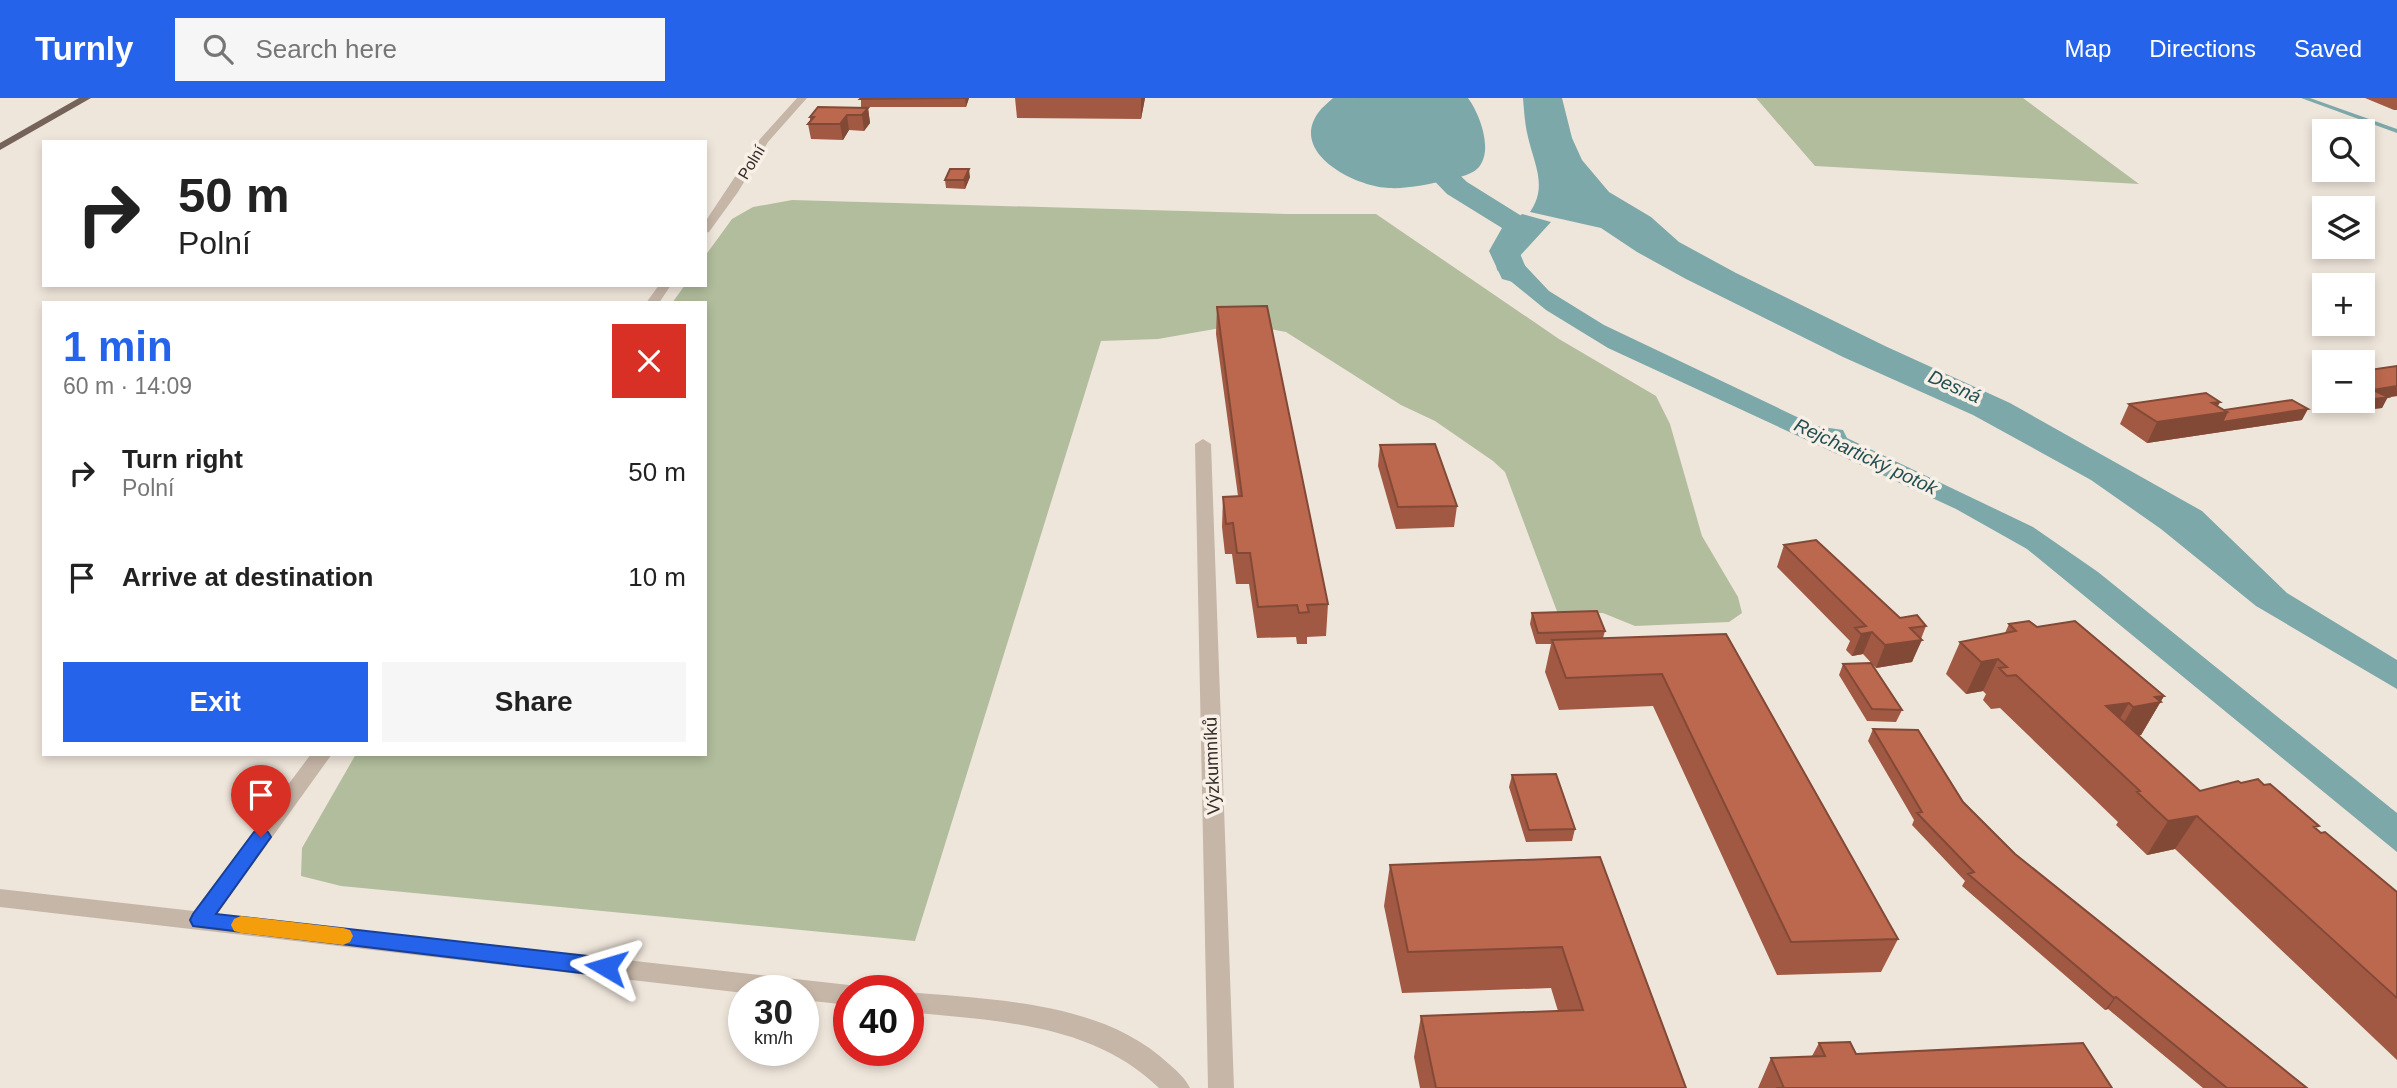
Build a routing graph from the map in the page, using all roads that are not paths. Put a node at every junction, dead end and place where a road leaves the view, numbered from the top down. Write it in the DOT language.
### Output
graph roads {
  1 [pos="86,98"];
  2 [pos="802,98"];
  3 [pos="0,147"];
  4 [pos="707,227"];
  5 [pos="1203,444"];
  6 [pos="320,756"];
  7 [pos="0,898"];
  8 [pos="200,920"];
  9 [pos="833,993"];
  10 [pos="924,1004"];
  11 [pos="1177,1088"];
  12 [pos="1221,1088"];
  1 -- 3 [label="main road"];
  2 -- 4 [label="street, Polní"];
  5 -- 12 [label="street, Výzkumníků"];
  6 -- 8 [label="street"];
  7 -- 8 [label="street"];
  8 -- 9 [label="street"];
  10 -- 11 [label="street"];
}
